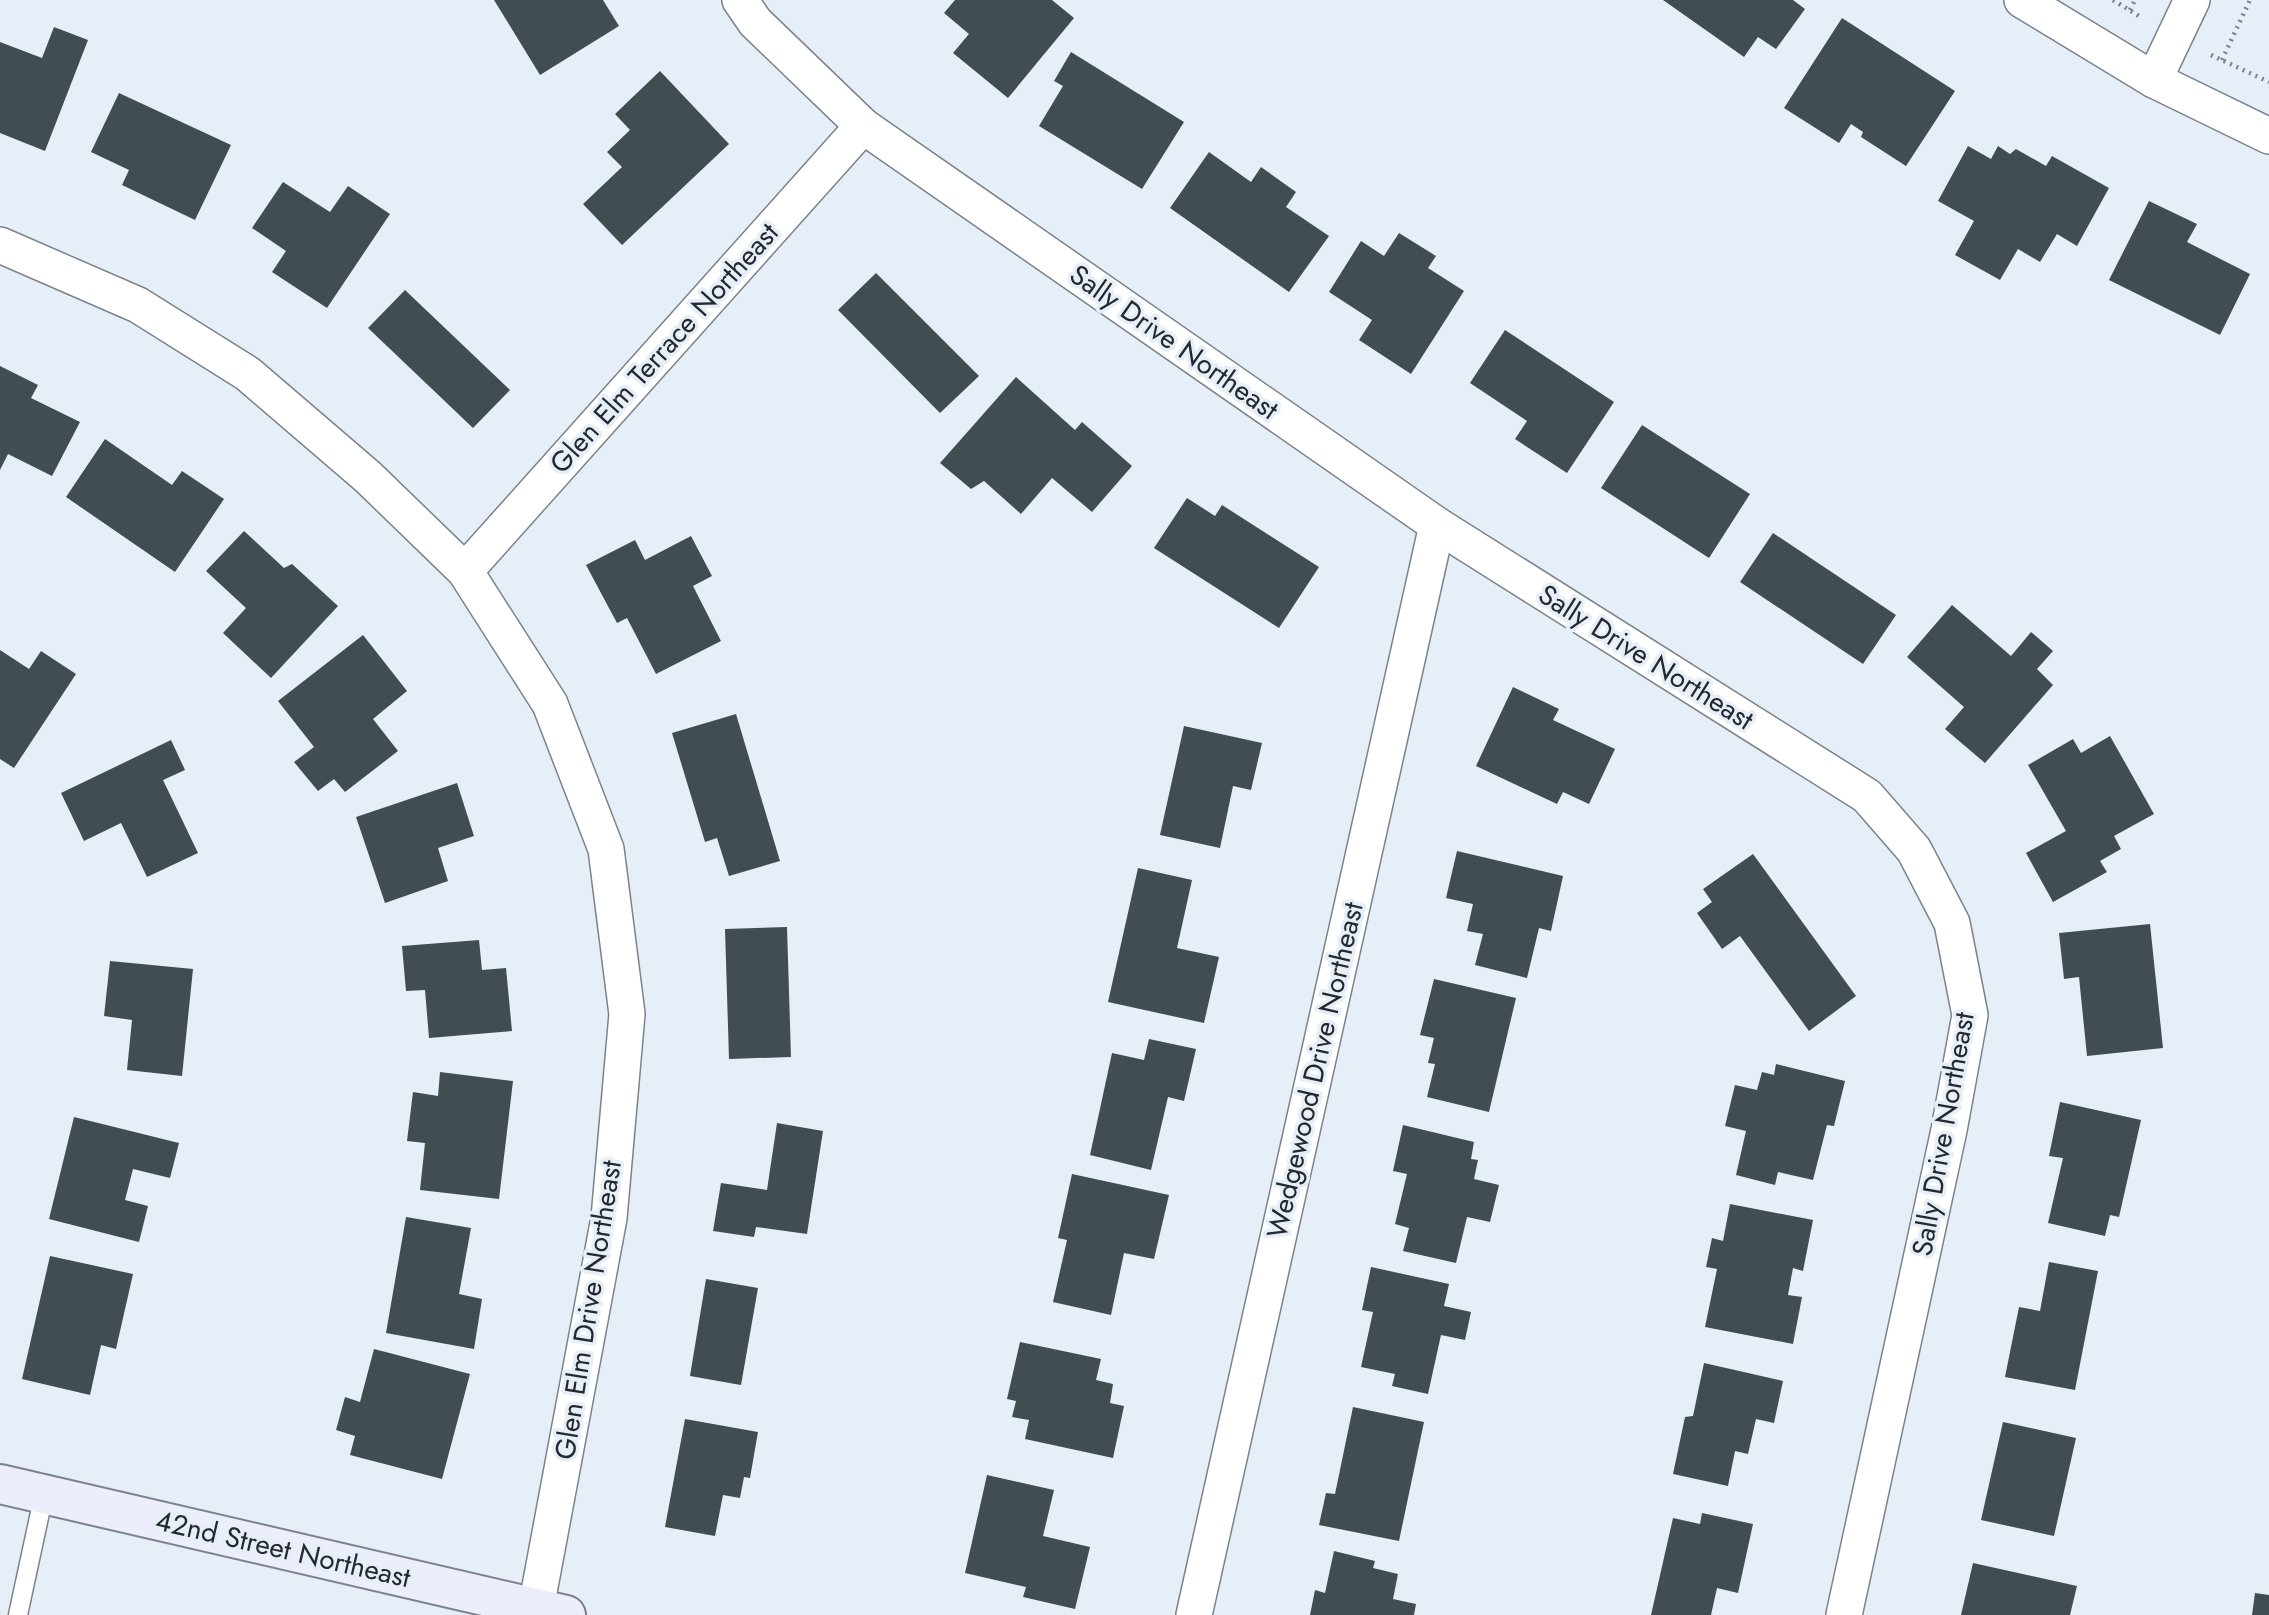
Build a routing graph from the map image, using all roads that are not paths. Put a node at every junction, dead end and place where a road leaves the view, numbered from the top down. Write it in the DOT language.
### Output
graph roads {
  1 [pos="740,0"];
  2 [pos="2022,0"];
  3 [pos="2192,0"];
  4 [pos="2154,80"];
  5 [pos="863,126"];
  6 [pos="2269,136"];
  7 [pos="0,245"];
  8 [pos="1437,525"];
  9 [pos="466,570"];
  10 [pos="0,1484"];
  11 [pos="44,1494"];
  12 [pos="551,1611"];
  13 [pos="18,1615"];
  14 [pos="1194,1615"];
  15 [pos="1844,1615"];
  1 -- 5 [label="street, Sally Drive Northeast"];
  2 -- 4 [label="street"];
  3 -- 4 [label="street"];
  4 -- 6 [label="street"];
  5 -- 8 [label="street, Sally Drive Northeast"];
  5 -- 9 [label="street, Glen Elm Terrace Northeast"];
  7 -- 9 [label="street, Glen Elm Drive Northeast"];
  8 -- 14 [label="street, Wedgewood Drive Northeast"];
  8 -- 15 [label="street, Sally Drive Northeast"];
  9 -- 12 [label="street, Glen Elm Drive Northeast"];
  10 -- 11 [label="main road, 42nd Street Northeast"];
  11 -- 12 [label="main road, 42nd Street Northeast"];
  11 -- 13 [label="lane"];
}
